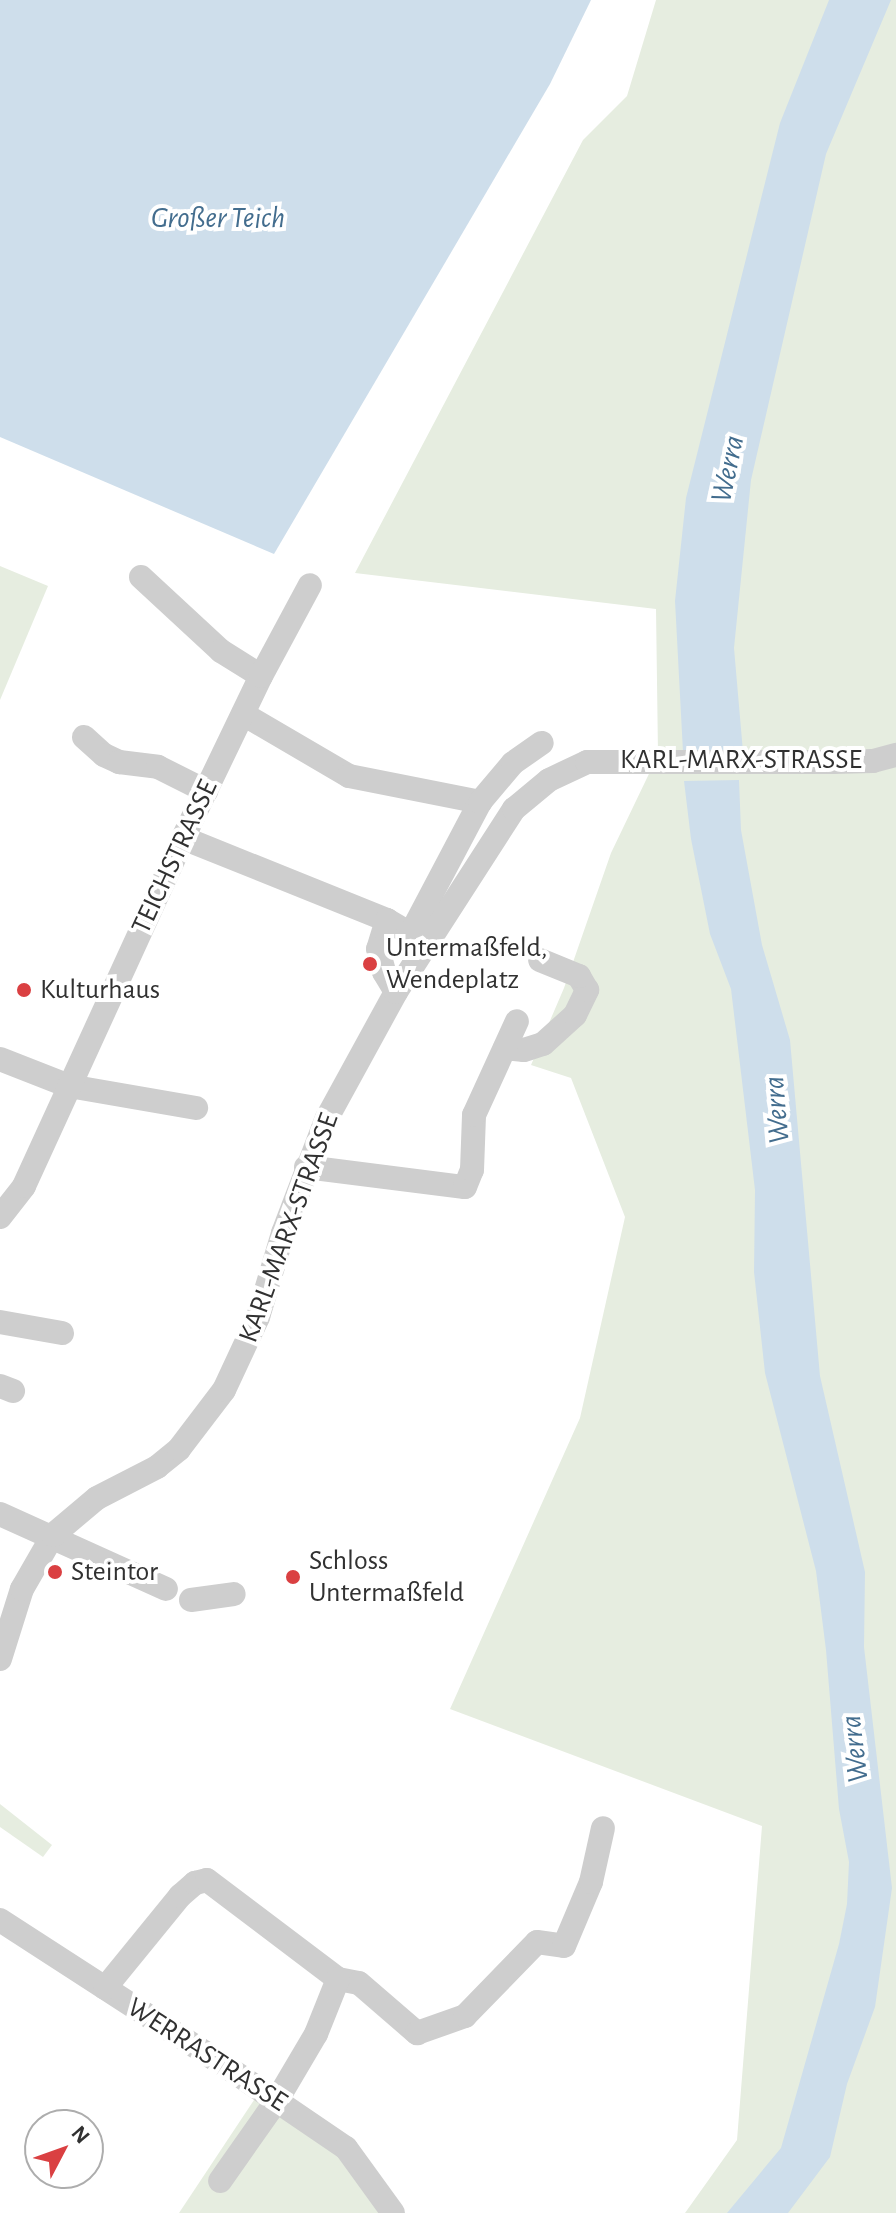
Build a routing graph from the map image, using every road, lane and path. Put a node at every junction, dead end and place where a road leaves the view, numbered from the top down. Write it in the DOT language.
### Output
graph roads {
  1 [pos="141,577"];
  2 [pos="310,585"];
  3 [pos="261,676"];
  4 [pos="243,714"];
  5 [pos="84,737"];
  6 [pos="542,743"];
  7 [pos="896,755"];
  8 [pos="206,791"];
  9 [pos="480,802"];
  10 [pos="183,838"];
  11 [pos="387,920"];
  12 [pos="418,938"];
  13 [pos="540,960"];
  14 [pos="396,992"];
  15 [pos="517,1021"];
  16 [pos="505,1048"];
  17 [pos="0,1059"];
  18 [pos="69,1086"];
  19 [pos="196,1108"];
  20 [pos="306,1167"];
  21 [pos="0,1216"];
  22 [pos="0,1322"];
  23 [pos="62,1333"];
  24 [pos="0,1514"];
  25 [pos="53,1535"];
  26 [pos="166,1589"];
  27 [pos="234,1594"];
  28 [pos="191,1600"];
  29 [pos="0,1659"];
  30 [pos="603,1828"];
  31 [pos="0,1920"];
  32 [pos="338,1979"];
  33 [pos="105,1988"];
  34 [pos="277,2100"];
  35 [pos="220,2181"];
  36 [pos="393,2213"];
  1 -- 3 [label="street"];
  2 -- 3 [label="street, TEICHSTRASSE"];
  3 -- 4 [label="street, TEICHSTRASSE"];
  4 -- 8 [label="street, TEICHSTRASSE"];
  4 -- 9 [label="street"];
  5 -- 8 [label="street"];
  6 -- 9 [label="street"];
  7 -- 12 [label="street, KARL-MARX-STRASSE"];
  8 -- 10 [label="street, TEICHSTRASSE"];
  9 -- 12 [label="street"];
  10 -- 11 [label="street"];
  10 -- 18 [label="street, TEICHSTRASSE"];
  11 -- 12 [label="street"];
  11 -- 14 [label="street"];
  12 -- 14 [label="street, KARL-MARX-STRASSE"];
  13 -- 16 [label="street"];
  14 -- 20 [label="street, KARL-MARX-STRASSE"];
  15 -- 16 [label="street"];
  16 -- 20 [label="street"];
  17 -- 18 [label="street"];
  18 -- 19 [label="street"];
  18 -- 21 [label="street, TEICHSTRASSE"];
  20 -- 25 [label="street, KARL-MARX-STRASSE"];
  22 -- 23 [label="street"];
  24 -- 25 [label="street"];
  25 -- 26 [label="street"];
  25 -- 29 [label="street, KARL-MARX-STRASSE"];
  27 -- 28 [label="street"];
  30 -- 32 [label="street"];
  31 -- 33 [label="street, WERRASTRASSE"];
  32 -- 33 [label="street"];
  32 -- 34 [label="street"];
  33 -- 34 [label="street, WERRASTRASSE"];
  34 -- 35 [label="street"];
  34 -- 36 [label="street, WERRASTRASSE"];
}
